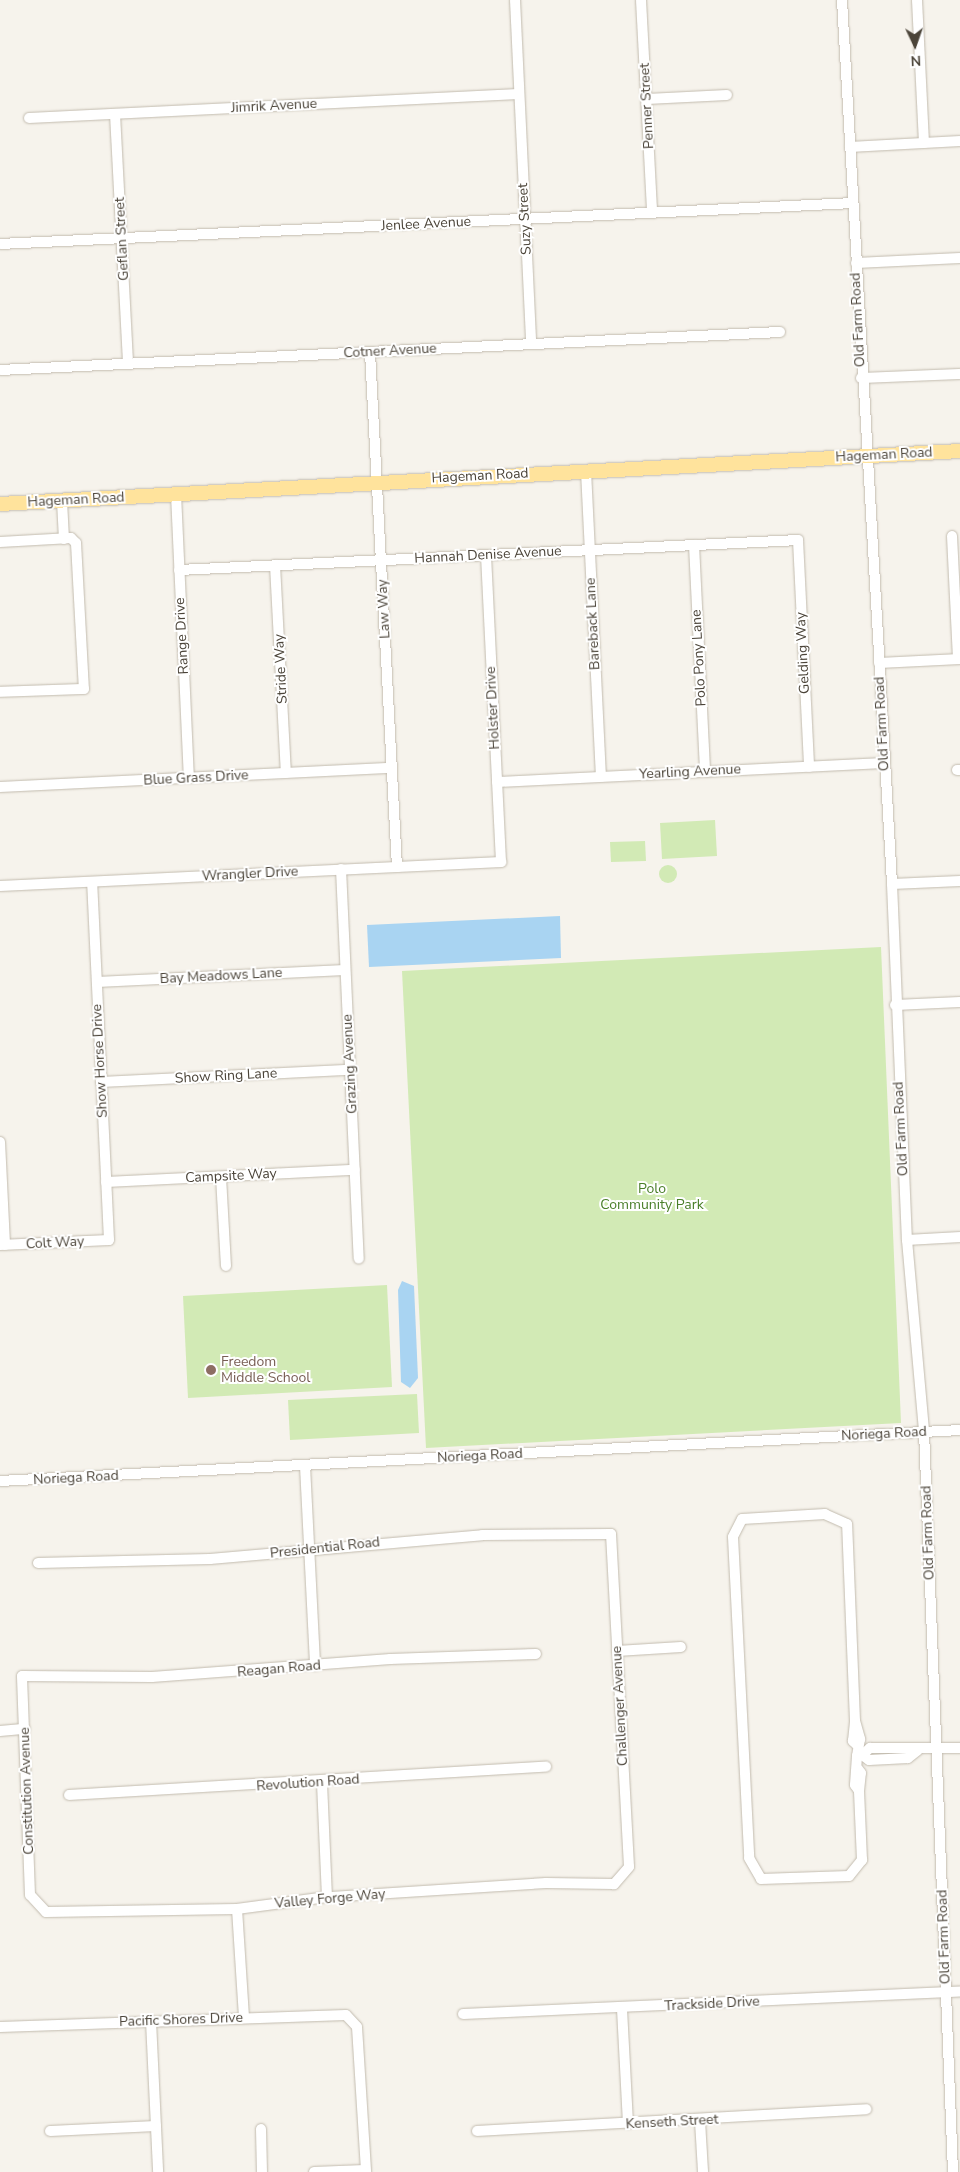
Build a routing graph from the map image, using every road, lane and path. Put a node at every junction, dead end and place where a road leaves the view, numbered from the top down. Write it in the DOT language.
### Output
graph roads {
  1 [pos="515,0"];
  2 [pos="641,0"];
  3 [pos="842,0"];
  4 [pos="917,0"];
  5 [pos="518,94"];
  6 [pos="727,95"];
  7 [pos="647,99"];
  8 [pos="115,114"];
  9 [pos="30,118"];
  10 [pos="960,142"];
  11 [pos="924,143"];
  12 [pos="850,147"];
  13 [pos="852,203"];
  14 [pos="652,213"];
  15 [pos="525,219"];
  16 [pos="122,239"];
  17 [pos="0,244"];
  18 [pos="960,258"];
  19 [pos="856,263"];
  20 [pos="780,332"];
  21 [pos="531,344"];
  22 [pos="370,352"];
  23 [pos="128,363"];
  24 [pos="0,370"];
  25 [pos="960,374"];
  26 [pos="861,378"];
  27 [pos="960,451"];
  28 [pos="867,456"];
  29 [pos="586,471"];
  30 [pos="377,481"];
  31 [pos="176,494"];
  32 [pos="62,501"];
  33 [pos="0,504"];
  34 [pos="952,536"];
  35 [pos="64,539"];
  36 [pos="798,540"];
  37 [pos="0,542"];
  38 [pos="694,545"];
  39 [pos="590,550"];
  40 [pos="486,555"];
  41 [pos="382,560"];
  42 [pos="275,565"];
  43 [pos="179,570"];
  44 [pos="959,659"];
  45 [pos="879,663"];
  46 [pos="0,692"];
  47 [pos="884,763"];
  48 [pos="809,767"];
  49 [pos="392,768"];
  50 [pos="705,772"];
  51 [pos="286,773"];
  52 [pos="601,777"];
  53 [pos="189,778"];
  54 [pos="497,782"];
  55 [pos="0,787"];
  56 [pos="501,862"];
  57 [pos="396,867"];
  58 [pos="340,870"];
  59 [pos="960,881"];
  60 [pos="92,882"];
  61 [pos="892,884"];
  62 [pos="0,886"];
  63 [pos="345,970"];
  64 [pos="96,982"];
  65 [pos="960,1002"];
  66 [pos="895,1005"];
  67 [pos="350,1070"];
  68 [pos="101,1082"];
  69 [pos="0,1142"];
  70 [pos="355,1170"];
  71 [pos="221,1177"];
  72 [pos="106,1182"];
  73 [pos="960,1237"];
  74 [pos="109,1240"];
  75 [pos="907,1240"];
  76 [pos="2,1245"];
  77 [pos="359,1259"];
  78 [pos="226,1266"];
  79 [pos="960,1430"];
  80 [pos="924,1432"];
  81 [pos="304,1466"];
  82 [pos="0,1482"];
  83 [pos="612,1534"];
  84 [pos="309,1549"];
  85 [pos="38,1563"];
  86 [pos="681,1647"];
  87 [pos="617,1650"];
  88 [pos="536,1654"];
  89 [pos="315,1666"];
  90 [pos="22,1676"];
  91 [pos="25,1730"];
  92 [pos="0,1731"];
  93 [pos="960,1748"];
  94 [pos="936,1749"];
  95 [pos="859,1752"];
  96 [pos="546,1767"];
  97 [pos="322,1783"];
  98 [pos="69,1795"];
  99 [pos="621,1876"];
  100 [pos="327,1897"];
  101 [pos="38,1904"];
  102 [pos="237,1909"];
  103 [pos="960,1991"];
  104 [pos="946,1992"];
  105 [pos="622,2009"];
  106 [pos="463,2014"];
  107 [pos="244,2017"];
  108 [pos="151,2021"];
  109 [pos="0,2027"];
  110 [pos="866,2109"];
  111 [pos="700,2121"];
  112 [pos="628,2124"];
  113 [pos="156,2126"];
  114 [pos="261,2129"];
  115 [pos="50,2131"];
  116 [pos="477,2131"];
  117 [pos="365,2171"];
  118 [pos="158,2172"];
  119 [pos="262,2172"];
  120 [pos="314,2172"];
  121 [pos="703,2172"];
  122 [pos="954,2172"];
  1 -- 5 [label="street, Suzy Street"];
  2 -- 7 [label="street, Penner Street"];
  3 -- 12 [label="street, Old Farm Road"];
  4 -- 11 [label="street"];
  5 -- 8 [label="street, Jimrik Avenue"];
  5 -- 15 [label="street, Suzy Street"];
  6 -- 7 [label="street"];
  7 -- 14 [label="street, Penner Street"];
  8 -- 9 [label="street, Jimrik Avenue"];
  8 -- 16 [label="street, Geflan Street"];
  10 -- 11 [label="street"];
  11 -- 12 [label="street"];
  12 -- 13 [label="street, Old Farm Road"];
  13 -- 14 [label="street, Jenlee Avenue"];
  13 -- 19 [label="street, Old Farm Road"];
  14 -- 15 [label="street, Jenlee Avenue"];
  15 -- 16 [label="street, Jenlee Avenue"];
  15 -- 21 [label="street, Suzy Street"];
  16 -- 17 [label="street, Jenlee Avenue"];
  16 -- 23 [label="street, Geflan Street"];
  18 -- 19 [label="street"];
  19 -- 26 [label="street, Old Farm Road"];
  20 -- 21 [label="street, Cotner Avenue"];
  21 -- 22 [label="street, Cotner Avenue"];
  22 -- 23 [label="street, Cotner Avenue"];
  22 -- 30 [label="street, Law Way"];
  23 -- 24 [label="street, Cotner Avenue"];
  25 -- 26 [label="street"];
  26 -- 28 [label="street, Old Farm Road"];
  27 -- 28 [label="main road, Hageman Road"];
  28 -- 29 [label="main road, Hageman Road"];
  28 -- 45 [label="street, Old Farm Road"];
  29 -- 30 [label="main road, Hageman Road"];
  29 -- 39 [label="street, Bareback Lane"];
  30 -- 31 [label="main road, Hageman Road"];
  30 -- 41 [label="street, Law Way"];
  31 -- 32 [label="main road, Hageman Road"];
  31 -- 43 [label="street, Range Drive"];
  32 -- 33 [label="main road, Hageman Road"];
  32 -- 35 [label="street"];
  34 -- 44 [label="street"];
  35 -- 37 [label="street"];
  35 -- 46 [label="street"];
  36 -- 38 [label="street, Hannah Denise Avenue"];
  36 -- 48 [label="street, Gelding Way"];
  38 -- 39 [label="street, Hannah Denise Avenue"];
  38 -- 50 [label="street, Polo Pony Lane"];
  39 -- 40 [label="street, Hannah Denise Avenue"];
  39 -- 52 [label="street, Bareback Lane"];
  40 -- 41 [label="street, Hannah Denise Avenue"];
  40 -- 54 [label="street, Holster Drive"];
  41 -- 42 [label="street, Hannah Denise Avenue"];
  41 -- 49 [label="street, Law Way"];
  42 -- 43 [label="street, Hannah Denise Avenue"];
  42 -- 51 [label="street, Stride Way"];
  43 -- 53 [label="street, Range Drive"];
  44 -- 45 [label="street"];
  45 -- 47 [label="street, Old Farm Road"];
  47 -- 48 [label="street, Yearling Avenue"];
  47 -- 61 [label="street, Old Farm Road"];
  48 -- 50 [label="street, Yearling Avenue"];
  49 -- 51 [label="street, Blue Grass Drive"];
  49 -- 57 [label="street, Law Way"];
  50 -- 52 [label="street, Yearling Avenue"];
  51 -- 53 [label="street, Blue Grass Drive"];
  52 -- 54 [label="street, Yearling Avenue"];
  53 -- 55 [label="street, Blue Grass Drive"];
  54 -- 56 [label="street, Holster Drive"];
  56 -- 57 [label="street, Wrangler Drive"];
  57 -- 58 [label="street, Wrangler Drive"];
  58 -- 60 [label="street, Wrangler Drive"];
  58 -- 63 [label="street, Grazing Avenue"];
  59 -- 61 [label="street"];
  60 -- 62 [label="street, Wrangler Drive"];
  60 -- 64 [label="street, Show Horse Drive"];
  61 -- 66 [label="street, Old Farm Road"];
  63 -- 64 [label="street, Bay Meadows Lane"];
  63 -- 67 [label="street, Grazing Avenue"];
  64 -- 68 [label="street, Show Horse Drive"];
  65 -- 66 [label="street"];
  66 -- 75 [label="street, Old Farm Road"];
  67 -- 68 [label="street, Show Ring Lane"];
  67 -- 70 [label="street, Grazing Avenue"];
  68 -- 72 [label="street, Show Horse Drive"];
  69 -- 76 [label="street"];
  70 -- 71 [label="street, Campsite Way"];
  70 -- 77 [label="street, Grazing Avenue"];
  71 -- 72 [label="street, Campsite Way"];
  71 -- 78 [label="street"];
  72 -- 74 [label="street, Show Horse Drive"];
  73 -- 75 [label="street"];
  74 -- 76 [label="street, Colt Way"];
  75 -- 80 [label="street, Old Farm Road"];
  79 -- 80 [label="street, Noriega Road"];
  80 -- 81 [label="street, Noriega Road"];
  80 -- 94 [label="street, Old Farm Road"];
  81 -- 82 [label="street, Noriega Road"];
  81 -- 84 [label="street"];
  83 -- 84 [label="street, Presidential Road"];
  83 -- 87 [label="street, Challenger Avenue"];
  84 -- 85 [label="street, Presidential Road"];
  84 -- 89 [label="street"];
  86 -- 87 [label="street"];
  87 -- 99 [label="street, Challenger Avenue"];
  88 -- 89 [label="street, Reagan Road"];
  89 -- 90 [label="street, Reagan Road"];
  90 -- 91 [label="street, Constitution Avenue"];
  91 -- 92 [label="street"];
  91 -- 101 [label="street, Constitution Avenue"];
  93 -- 94 [label="street"];
  94 -- 95 [label="street"];
  94 -- 104 [label="street, Old Farm Road"];
  95 -- 95 [label="street"];
  96 -- 97 [label="street, Revolution Road"];
  97 -- 98 [label="street, Revolution Road"];
  97 -- 100 [label="street"];
  99 -- 100 [label="street, Valley Forge Way"];
  100 -- 102 [label="street, Valley Forge Way"];
  101 -- 102 [label="street, Valley Forge Way"];
  102 -- 107 [label="street"];
  103 -- 104 [label="street, Trackside Drive"];
  104 -- 105 [label="street, Trackside Drive"];
  104 -- 122 [label="street, Old Farm Road"];
  105 -- 106 [label="street, Trackside Drive"];
  105 -- 112 [label="street"];
  107 -- 108 [label="street, Pacific Shores Drive"];
  107 -- 117 [label="street, Pacific Shores Drive"];
  108 -- 109 [label="street, Pacific Shores Drive"];
  108 -- 113 [label="street"];
  110 -- 111 [label="street, Kenseth Street"];
  111 -- 112 [label="street, Kenseth Street"];
  111 -- 121 [label="street"];
  112 -- 116 [label="street, Kenseth Street"];
  113 -- 115 [label="street"];
  113 -- 118 [label="street"];
  114 -- 119 [label="street"];
  117 -- 120 [label="street"];
}
